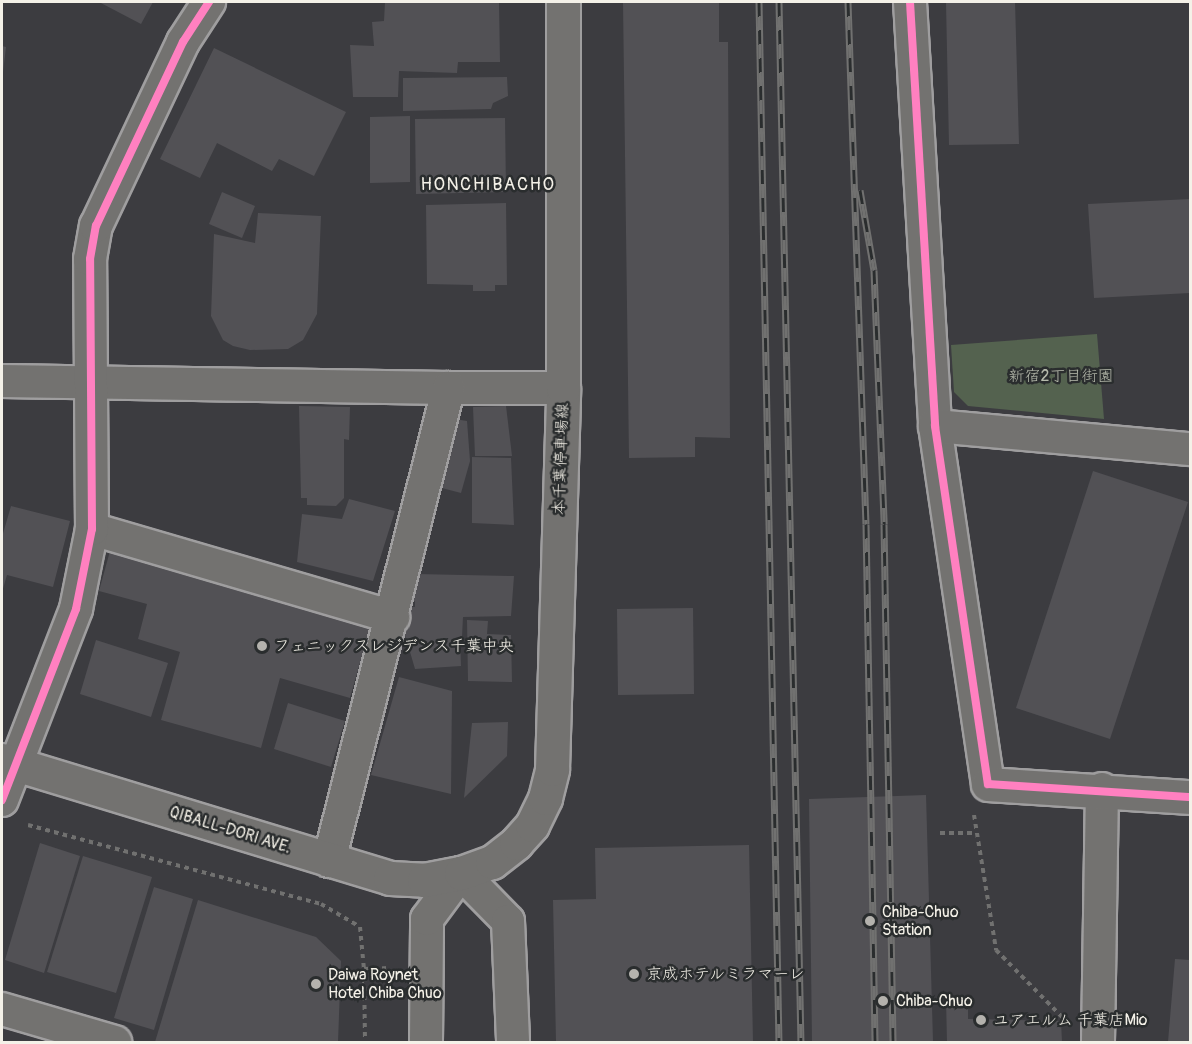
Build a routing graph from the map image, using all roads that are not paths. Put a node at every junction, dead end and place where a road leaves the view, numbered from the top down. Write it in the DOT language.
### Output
graph roads {
  1 [pos="209,2"];
  2 [pos="563,2"];
  3 [pos="910,2"];
  4 [pos="2,381"];
  5 [pos="90,383"];
  6 [pos="449,388"];
  7 [pos="563,388"];
  8 [pos="935,426"];
  9 [pos="1191,449"];
  10 [pos="92,529"];
  11 [pos="393,617"];
  12 [pos="8,762"];
  13 [pos="1102,789"];
  14 [pos="1191,797"];
  15 [pos="981,798"];
  16 [pos="2,800"];
  17 [pos="329,861"];
  18 [pos="461,873"];
  19 [pos="2,1009"];
  20 [pos="115,1042"];
  21 [pos="426,1042"];
  22 [pos="513,1042"];
  23 [pos="1098,1042"];
  1 -- 5 [label="street"];
  2 -- 7 [label="main road, 本千葉停車場線"];
  3 -- 8 [label="street"];
  4 -- 5 [label="street"];
  5 -- 6 [label="street"];
  5 -- 10 [label="street"];
  6 -- 7 [label="street"];
  6 -- 11 [label="street"];
  7 -- 18 [label="main road, 本千葉停車場線"];
  8 -- 9 [label="street"];
  8 -- 15 [label="street"];
  10 -- 11 [label="street"];
  10 -- 12 [label="street"];
  11 -- 17 [label="street"];
  12 -- 16 [label="street"];
  12 -- 17 [label="main road, QIBALL-DORI AVE."];
  13 -- 14 [label="main road"];
  13 -- 15 [label="main road"];
  13 -- 23 [label="street"];
  17 -- 18 [label="main road, QIBALL-DORI AVE."];
  18 -- 21 [label="street"];
  18 -- 22 [label="street"];
  19 -- 20 [label="street"];
}
